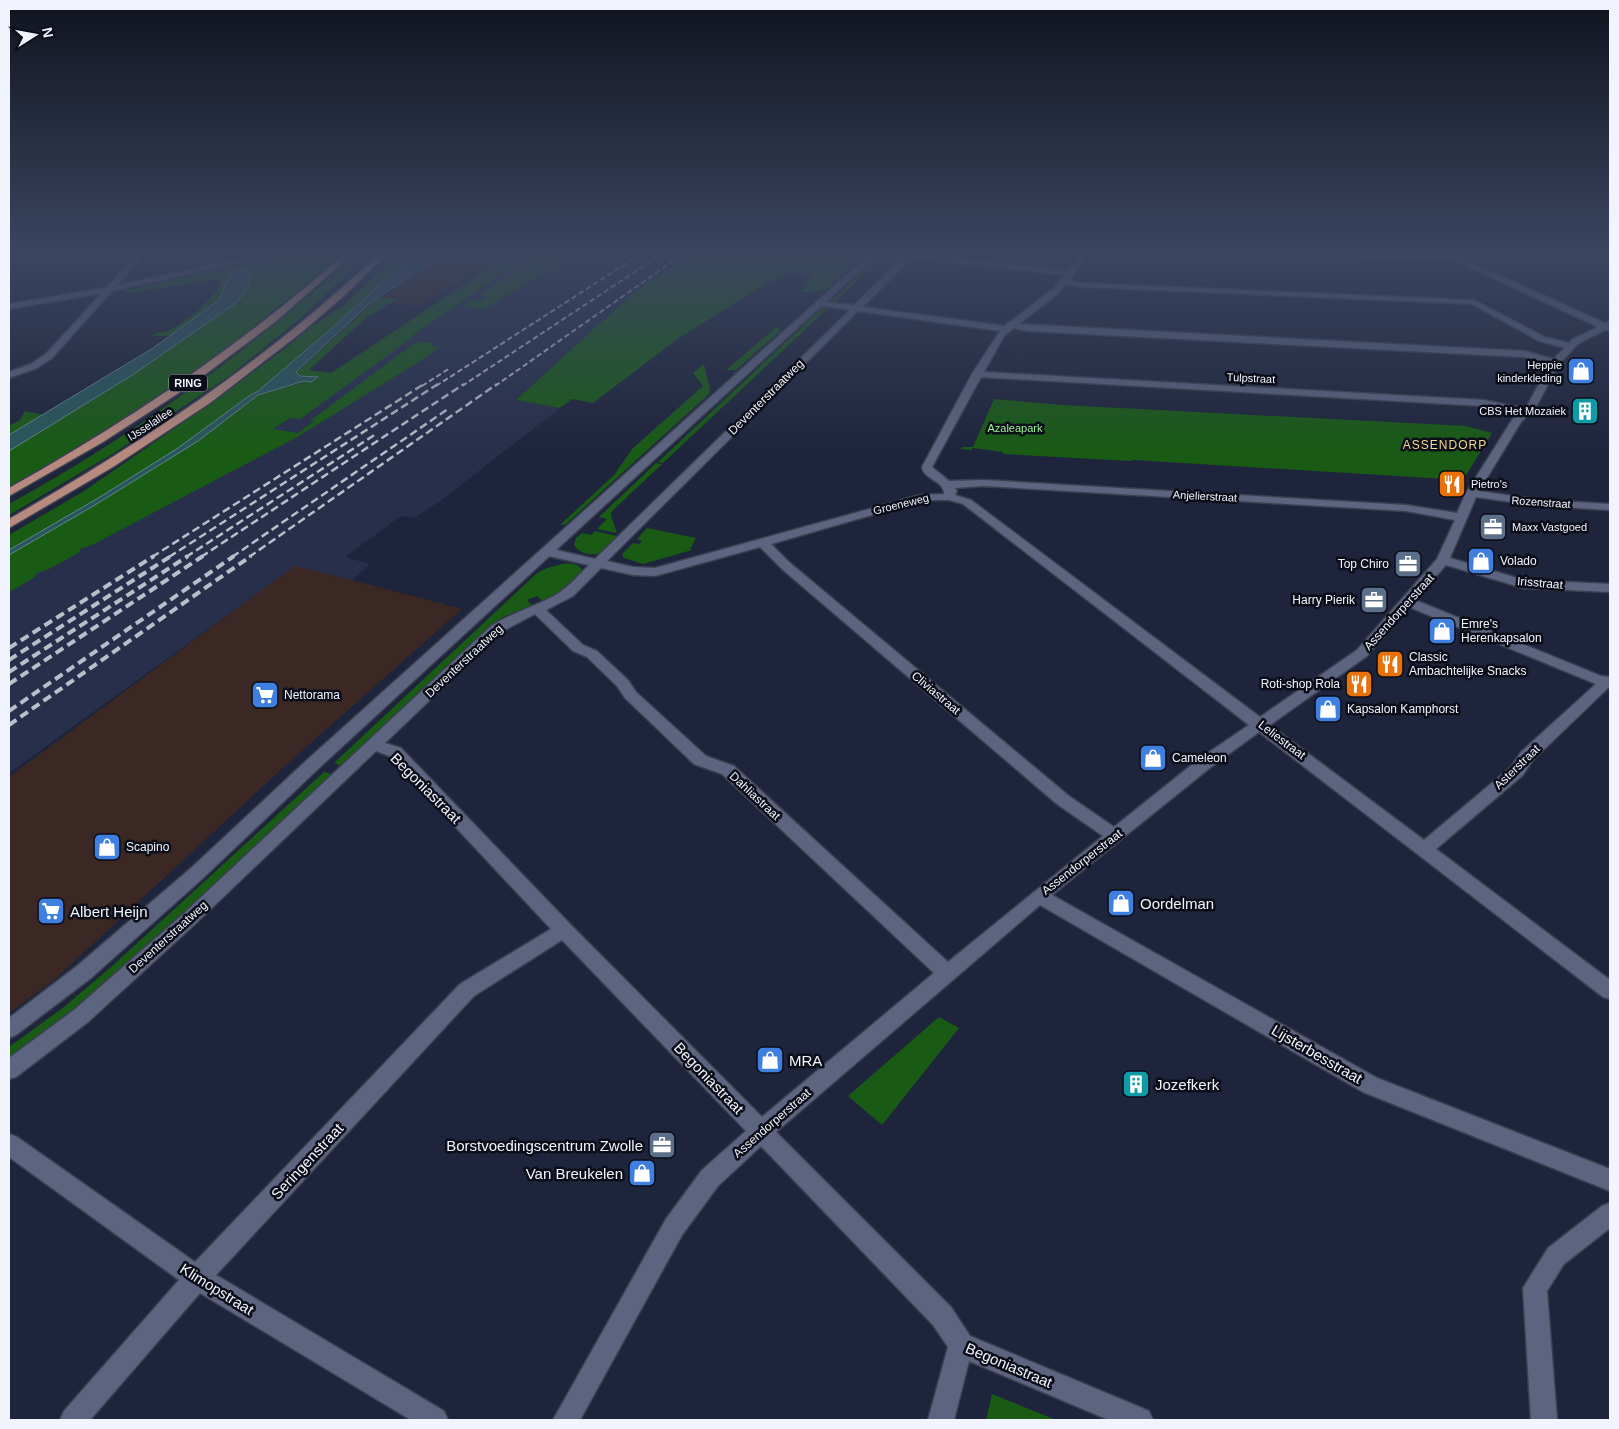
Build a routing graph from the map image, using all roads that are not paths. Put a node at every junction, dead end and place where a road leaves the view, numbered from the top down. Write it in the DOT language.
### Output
graph roads {
  1 [pos="84,319"];
  2 [pos="273,319"];
  3 [pos="312,319"];
  4 [pos="802,319"];
  5 [pos="845,319"];
  6 [pos="941,319"];
  7 [pos="1018,319"];
  8 [pos="1505,319"];
  9 [pos="1591,319"];
  10 [pos="1608,326"];
  11 [pos="1007,327"];
  12 [pos="1569,346"];
  13 [pos="1555,363"];
  14 [pos="977,374"];
  15 [pos="9,375"];
  16 [pos="1524,411"];
  17 [pos="949,491"];
  18 [pos="9,493"];
  19 [pos="1472,494"];
  20 [pos="1610,507"];
  21 [pos="1462,518"];
  22 [pos="9,524"];
  23 [pos="762,542"];
  24 [pos="548,552"];
  25 [pos="1444,560"];
  26 [pos="599,563"];
  27 [pos="1610,588"];
  28 [pos="1408,602"];
  29 [pos="537,609"];
  30 [pos="1609,681"];
  31 [pos="1261,724"];
  32 [pos="375,745"];
  33 [pos="1115,836"];
  34 [pos="1424,849"];
  35 [pos="1038,896"];
  36 [pos="564,930"];
  37 [pos="947,973"];
  38 [pos="1610,991"];
  39 [pos="9,1029"];
  40 [pos="9,1070"];
  41 [pos="761,1131"];
  42 [pos="9,1144"];
  43 [pos="1610,1180"];
  44 [pos="1610,1214"];
  45 [pos="197,1278"];
  46 [pos="961,1346"];
  47 [pos="73,1420"];
  48 [pos="435,1420"];
  49 [pos="566,1420"];
  50 [pos="941,1420"];
  51 [pos="1140,1420"];
  52 [pos="1544,1420"];
  1 -- 15 [label="street"];
  2 -- 18 [label="main road, IJsselallee / RING"];
  3 -- 22 [label="main road, IJsselallee / RING"];
  4 -- 24 [label="street, Deventerstraatweg"];
  5 -- 26 [label="street, Deventerstraatweg"];
  6 -- 11 [label="street"];
  7 -- 11 [label="street, Groeneweg"];
  8 -- 12 [label="street"];
  9 -- 10 [label="street"];
  10 -- 12 [label="street, Assendorperstraat"];
  11 -- 13 [label="street"];
  11 -- 14 [label="street, Groeneweg"];
  12 -- 13 [label="street, Assendorperstraat"];
  13 -- 16 [label="street, Assendorperstraat"];
  14 -- 16 [label="street, Tulpstraat"];
  14 -- 17 [label="street, Groeneweg"];
  16 -- 19 [label="street, Assendorperstraat"];
  17 -- 21 [label="street, Anjelierstraat"];
  17 -- 23 [label="street, Groeneweg"];
  17 -- 31 [label="street, Leliestraat"];
  19 -- 20 [label="street, Rozenstraat"];
  19 -- 21 [label="street, Assendorperstraat"];
  21 -- 25 [label="street, Assendorperstraat"];
  23 -- 26 [label="street, Groeneweg"];
  23 -- 33 [label="street, Cliviastraat"];
  24 -- 26 [label="street, Groeneweg"];
  24 -- 39 [label="street, Deventerstraatweg"];
  25 -- 27 [label="street, Irisstraat"];
  25 -- 28 [label="street, Assendorperstraat"];
  26 -- 29 [label="street, Deventerstraatweg"];
  28 -- 30 [label="street"];
  28 -- 31 [label="street, Assendorperstraat"];
  29 -- 32 [label="street, Deventerstraatweg"];
  29 -- 37 [label="street, Dahliastraat"];
  30 -- 34 [label="street, Asterstraat"];
  31 -- 33 [label="street, Assendorperstraat"];
  31 -- 34 [label="street, Leliestraat"];
  32 -- 36 [label="street, Begoniastraat"];
  32 -- 40 [label="street, Deventerstraatweg"];
  33 -- 35 [label="street, Assendorperstraat"];
  34 -- 38 [label="street, Leliestraat"];
  35 -- 37 [label="street, Assendorperstraat"];
  35 -- 43 [label="street, Lijsterbesstraat"];
  36 -- 41 [label="street, Begoniastraat"];
  36 -- 45 [label="street, Seringenstraat"];
  37 -- 41 [label="street, Assendorperstraat"];
  41 -- 46 [label="street, Begoniastraat"];
  41 -- 49 [label="street, Assendorperstraat"];
  42 -- 45 [label="street, Klimopstraat"];
  44 -- 52 [label="street"];
  45 -- 47 [label="street, Seringenstraat"];
  45 -- 48 [label="street, Klimopstraat"];
  46 -- 50 [label="street"];
  46 -- 51 [label="street, Begoniastraat"];
}
